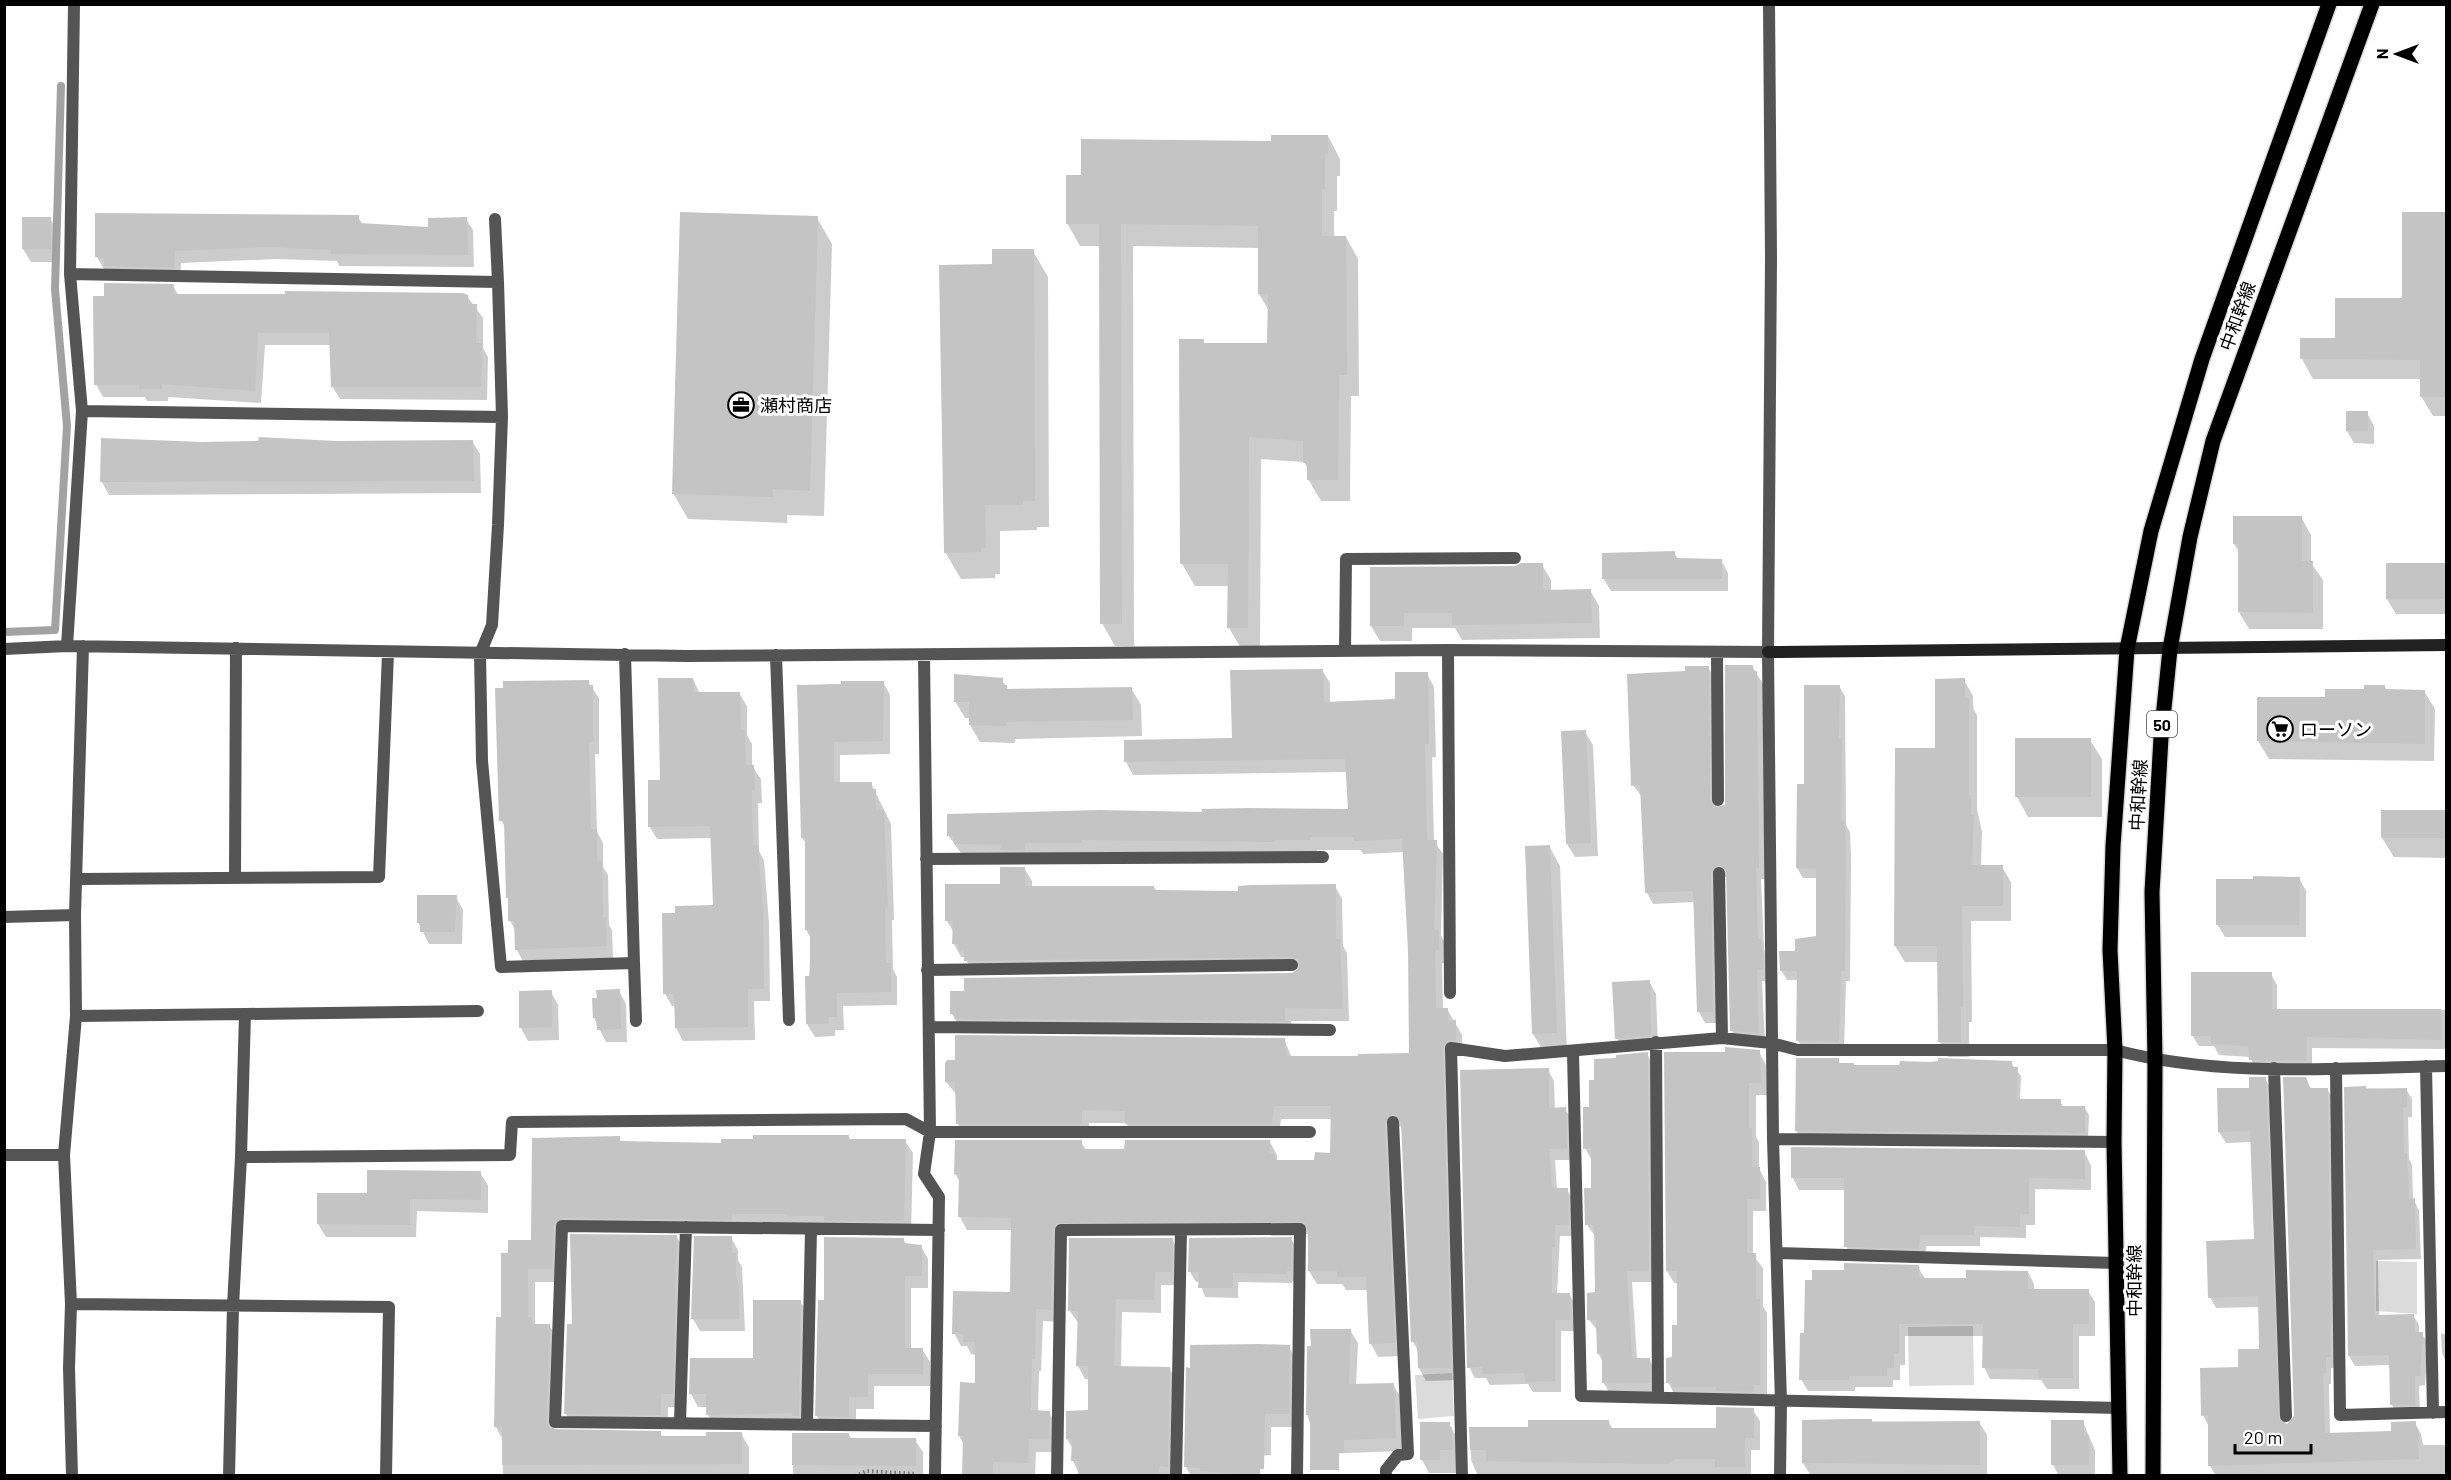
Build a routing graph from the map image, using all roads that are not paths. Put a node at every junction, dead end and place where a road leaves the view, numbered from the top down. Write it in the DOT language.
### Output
graph roads {
  1 [pos="74,4"];
  2 [pos="1769,4"];
  3 [pos="2329,4"];
  4 [pos="2372,4"];
  5 [pos="495,219"];
  6 [pos="70,274"];
  7 [pos="498,282"];
  8 [pos="82,411"];
  9 [pos="502,417"];
  10 [pos="1515,558"];
  11 [pos="2446,645"];
  12 [pos="67,646"];
  13 [pos="83,646"];
  14 [pos="236,648"];
  15 [pos="4,649"];
  16 [pos="2127,649"];
  17 [pos="2170,649"];
  18 [pos="1448,650"];
  19 [pos="1345,651"];
  20 [pos="1768,652"];
  21 [pos="388,653"];
  22 [pos="1717,653"];
  23 [pos="480,654"];
  24 [pos="625,654"];
  25 [pos="776,655"];
  26 [pos="924,655"];
  27 [pos="1718,800"];
  28 [pos="1323,857"];
  29 [pos="926,859"];
  30 [pos="1719,873"];
  31 [pos="236,878"];
  32 [pos="78,879"];
  33 [pos="75,915"];
  34 [pos="4,917"];
  35 [pos="634,963"];
  36 [pos="1292,965"];
  37 [pos="927,970"];
  38 [pos="1450,993"];
  39 [pos="478,1011"];
  40 [pos="245,1014"];
  41 [pos="76,1016"];
  42 [pos="789,1020"];
  43 [pos="636,1021"];
  44 [pos="929,1027"];
  45 [pos="1330,1030"];
  46 [pos="1722,1038"];
  47 [pos="1656,1042"];
  48 [pos="1771,1043"];
  49 [pos="2115,1050"];
  50 [pos="1573,1053"];
  51 [pos="2155,1060"];
  52 [pos="2426,1066"];
  53 [pos="2446,1066"];
  54 [pos="2274,1068"];
  55 [pos="2336,1068"];
  56 [pos="1393,1122"];
  57 [pos="930,1132"];
  58 [pos="1310,1132"];
  59 [pos="1773,1139"];
  60 [pos="2114,1142"];
  61 [pos="4,1155"];
  62 [pos="64,1155"];
  63 [pos="242,1157"];
  64 [pos="686,1227"];
  65 [pos="811,1229"];
  66 [pos="939,1230"];
  67 [pos="1181,1230"];
  68 [pos="1777,1253"];
  69 [pos="2116,1263"];
  70 [pos="71,1304"];
  71 [pos="233,1306"];
  72 [pos="1658,1398"];
  73 [pos="1781,1402"];
  74 [pos="2120,1408"];
  75 [pos="2446,1412"];
  76 [pos="2433,1413"];
  77 [pos="2286,1416"];
  78 [pos="680,1424"];
  79 [pos="807,1424"];
  80 [pos="936,1426"];
  81 [pos="72,1476"];
  82 [pos="229,1476"];
  83 [pos="386,1476"];
  84 [pos="935,1476"];
  85 [pos="1057,1476"];
  86 [pos="1176,1476"];
  87 [pos="1296,1476"];
  88 [pos="1386,1476"];
  89 [pos="1462,1476"];
  90 [pos="1780,1476"];
  91 [pos="2120,1476"];
  92 [pos="2153,1476"];
  1 -- 6 [label="street"];
  2 -- 20 [label="street"];
  3 -- 16 [label="main road, 中和幹線 / 50"];
  4 -- 17 [label="main road, 中和幹線 / 50"];
  5 -- 7 [label="street"];
  6 -- 7 [label="street"];
  6 -- 8 [label="street"];
  7 -- 9 [label="street"];
  8 -- 9 [label="street"];
  8 -- 12 [label="street"];
  9 -- 23 [label="street"];
  10 -- 19 [label="street"];
  11 -- 17 [label="street"];
  12 -- 13 [label="street"];
  12 -- 15 [label="street"];
  13 -- 14 [label="street"];
  13 -- 32 [label="street"];
  14 -- 21 [label="street"];
  14 -- 31 [label="street"];
  16 -- 17 [label="street"];
  16 -- 20 [label="street"];
  16 -- 49 [label="main road, 中和幹線 / 50"];
  17 -- 51 [label="main road, 中和幹線 / 50"];
  18 -- 19 [label="street"];
  18 -- 22 [label="street"];
  18 -- 38 [label="street"];
  19 -- 26 [label="street"];
  20 -- 22 [label="street"];
  20 -- 48 [label="street"];
  21 -- 23 [label="street"];
  21 -- 31 [label="street"];
  22 -- 27 [label="street"];
  23 -- 24 [label="street"];
  23 -- 35 [label="street"];
  24 -- 25 [label="street"];
  24 -- 35 [label="street"];
  25 -- 26 [label="street"];
  25 -- 42 [label="street"];
  26 -- 29 [label="street"];
  28 -- 29 [label="street"];
  29 -- 37 [label="street"];
  30 -- 46 [label="street"];
  31 -- 32 [label="street"];
  32 -- 33 [label="street"];
  33 -- 34 [label="street"];
  33 -- 41 [label="street"];
  35 -- 43 [label="street"];
  36 -- 37 [label="street"];
  37 -- 44 [label="street"];
  39 -- 40 [label="street"];
  40 -- 41 [label="street"];
  40 -- 63 [label="street"];
  41 -- 62 [label="street"];
  44 -- 45 [label="street"];
  44 -- 57 [label="street"];
  46 -- 47 [label="street"];
  46 -- 48 [label="street"];
  47 -- 50 [label="street"];
  47 -- 72 [label="street"];
  48 -- 49 [label="street"];
  48 -- 59 [label="street"];
  49 -- 51 [label="street"];
  49 -- 60 [label="main road, 中和幹線 / 50"];
  50 -- 72 [label="street"];
  50 -- 89 [label="street"];
  51 -- 54 [label="street"];
  51 -- 92 [label="main road, 中和幹線 / 50"];
  52 -- 53 [label="street"];
  52 -- 55 [label="street"];
  52 -- 76 [label="street"];
  54 -- 55 [label="street"];
  54 -- 77 [label="street"];
  55 -- 76 [label="street"];
  56 -- 88 [label="street"];
  57 -- 58 [label="street"];
  57 -- 63 [label="street"];
  57 -- 66 [label="street"];
  59 -- 60 [label="street"];
  59 -- 68 [label="street"];
  60 -- 69 [label="main road, 中和幹線 / 50"];
  61 -- 62 [label="street"];
  62 -- 70 [label="street"];
  63 -- 71 [label="street"];
  64 -- 65 [label="street"];
  64 -- 78 [label="street"];
  64 -- 78 [label="street"];
  65 -- 66 [label="street"];
  65 -- 79 [label="street"];
  66 -- 80 [label="street"];
  67 -- 85 [label="street"];
  67 -- 86 [label="street"];
  67 -- 87 [label="street"];
  68 -- 69 [label="street"];
  68 -- 73 [label="street"];
  69 -- 74 [label="main road, 中和幹線 / 50"];
  70 -- 71 [label="street"];
  70 -- 81 [label="street"];
  71 -- 82 [label="street"];
  71 -- 83 [label="street"];
  72 -- 73 [label="street"];
  73 -- 74 [label="street"];
  73 -- 90 [label="street"];
  74 -- 91 [label="main road, 中和幹線 / 50"];
  75 -- 76 [label="street"];
  78 -- 79 [label="street"];
  79 -- 80 [label="street"];
  80 -- 84 [label="street"];
}
